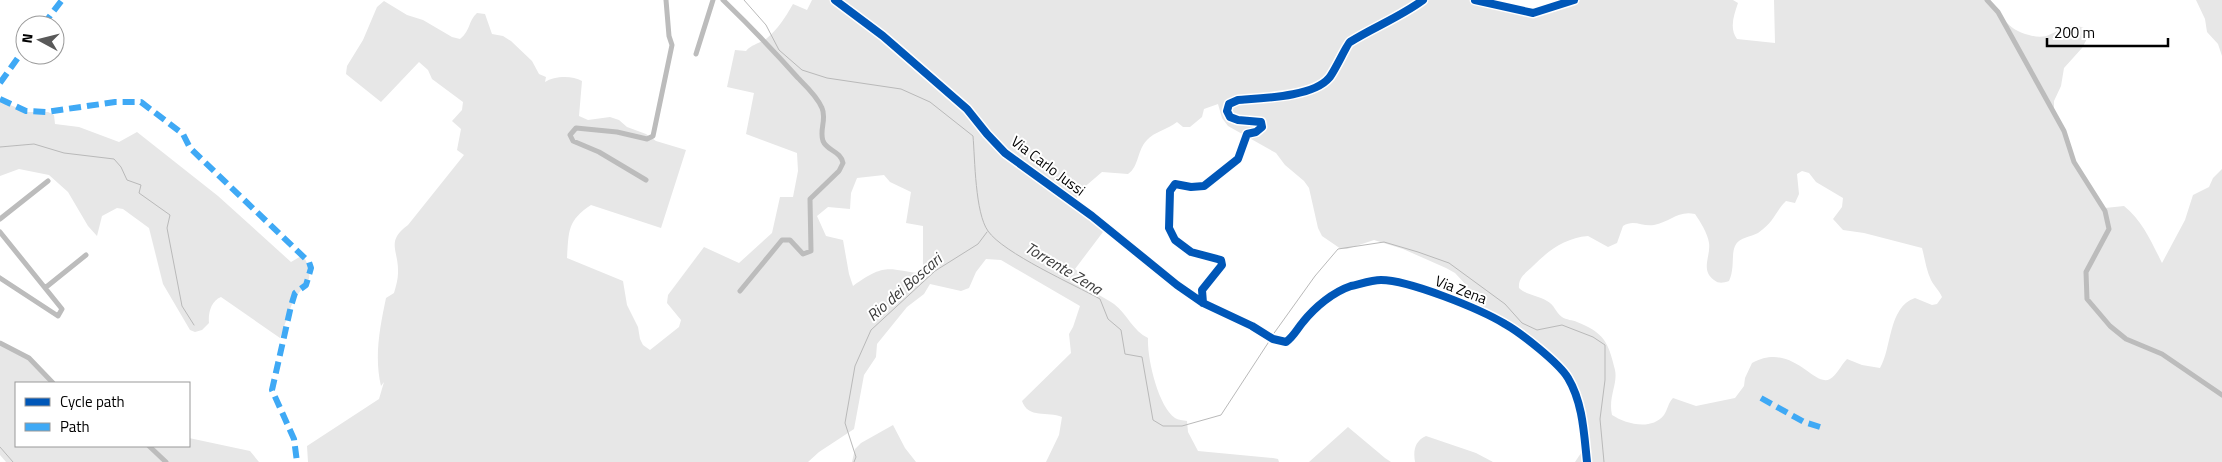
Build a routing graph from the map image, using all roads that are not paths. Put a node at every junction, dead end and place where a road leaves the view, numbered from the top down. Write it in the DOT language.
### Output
graph roads {
  1 [pos="666,0"];
  2 [pos="713,0"];
  3 [pos="723,0"];
  4 [pos="835,0"];
  5 [pos="1423,0"];
  6 [pos="1475,0"];
  7 [pos="1574,0"];
  8 [pos="1987,0"];
  9 [pos="696,54"];
  10 [pos="646,180"];
  11 [pos="48,181"];
  12 [pos="0,219"];
  13 [pos="0,232"];
  14 [pos="86,255"];
  15 [pos="0,278"];
  16 [pos="45,288"];
  17 [pos="740,291"];
  18 [pos="1203,303"];
  19 [pos="1262,332"];
  20 [pos="0,343"];
  21 [pos="52,382"];
  22 [pos="2222,395"];
  23 [pos="150,447"];
  24 [pos="166,462"];
  25 [pos="1587,462"];
  1 -- 10 [label="street"];
  2 -- 9 [label="street"];
  3 -- 17 [label="street"];
  4 -- 18 [label="street, Via Carlo Jussi"];
  5 -- 18 [label="street"];
  6 -- 7 [label="street"];
  8 -- 22 [label="street"];
  11 -- 12 [label="street"];
  13 -- 16 [label="street"];
  14 -- 16 [label="street"];
  15 -- 16 [label="street"];
  18 -- 19 [label="street, Via Carlo Jussi"];
  19 -- 25 [label="street, Via Zena"];
  20 -- 21 [label="street"];
  23 -- 24 [label="street"];
}
